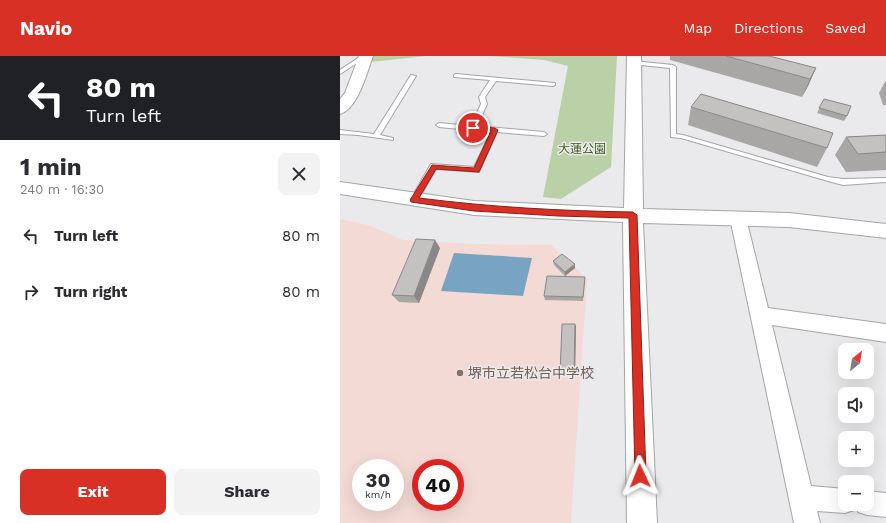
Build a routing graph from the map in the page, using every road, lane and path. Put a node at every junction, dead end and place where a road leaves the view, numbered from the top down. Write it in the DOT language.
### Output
graph roads {
  1 [pos="366,56"];
  2 [pos="634,59"];
  3 [pos="340,72"];
  4 [pos="413,76"];
  5 [pos="456,76"];
  6 [pos="494,79"];
  7 [pos="553,84"];
  8 [pos="340,109"];
  9 [pos="439,125"];
  10 [pos="473,128"];
  11 [pos="495,130"];
  12 [pos="340,132"];
  13 [pos="544,134"];
  14 [pos="376,136"];
  15 [pos="391,139"];
  16 [pos="886,180"];
  17 [pos="340,188"];
  18 [pos="414,200"];
  19 [pos="633,215"];
  20 [pos="738,218"];
  21 [pos="886,231"];
  22 [pos="760,315"];
  23 [pos="886,333"];
  24 [pos="801,497"];
  25 [pos="838,500"];
  26 [pos="874,504"];
  27 [pos="886,505"];
  28 [pos="642,523"];
  29 [pos="806,523"];
  1 -- 3 [label="lane"];
  1 -- 8 [label="street"];
  2 -- 16 [label="lane"];
  2 -- 19 [label="street"];
  4 -- 14 [label="lane"];
  5 -- 6 [label="lane"];
  6 -- 7 [label="lane"];
  6 -- 10 [label="lane"];
  9 -- 10 [label="lane"];
  10 -- 11 [label="lane"];
  11 -- 13 [label="lane"];
  11 -- 18 [label="lane"];
  12 -- 14 [label="lane"];
  14 -- 15 [label="lane"];
  17 -- 18 [label="street"];
  18 -- 19 [label="street"];
  19 -- 20 [label="street"];
  19 -- 28 [label="street"];
  20 -- 21 [label="street"];
  20 -- 22 [label="street"];
  22 -- 23 [label="street"];
  22 -- 24 [label="street"];
  24 -- 25 [label="street"];
  24 -- 29 [label="street"];
  26 -- 27 [label="street"];
}
